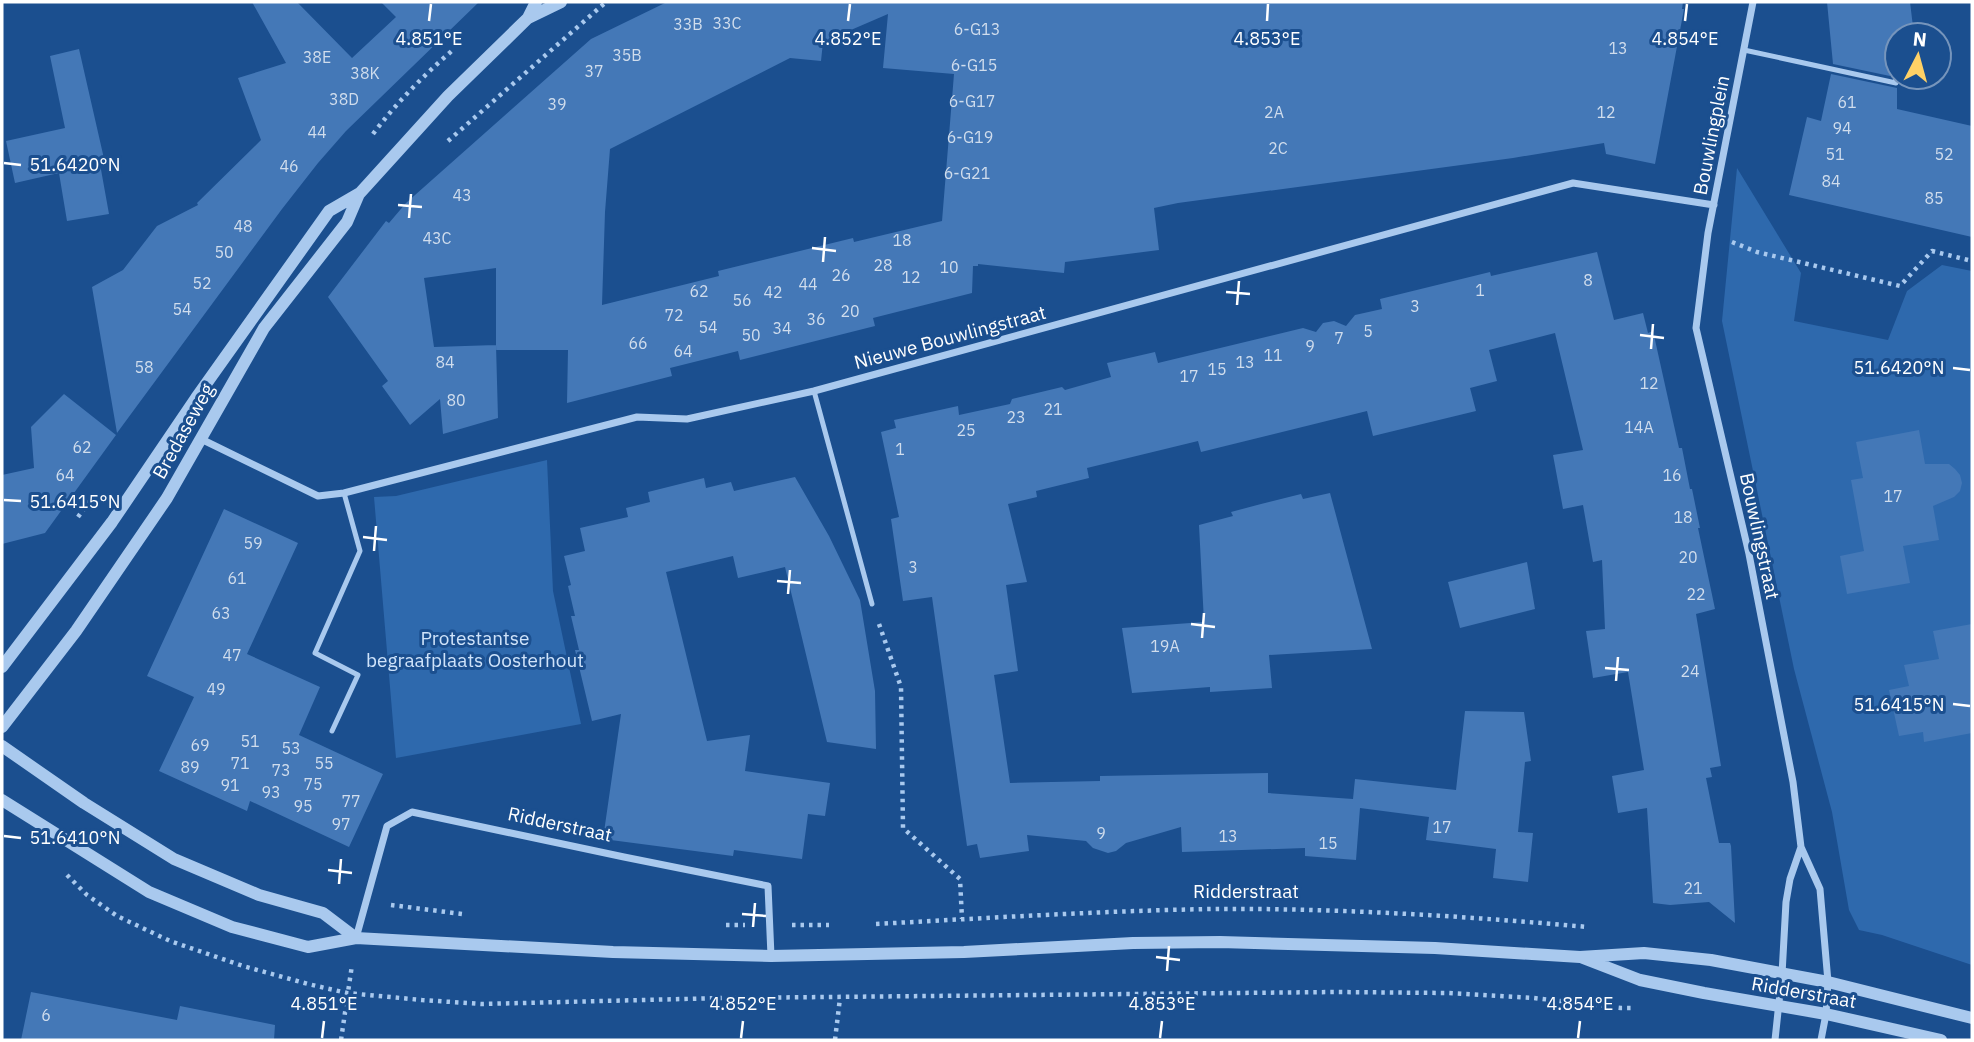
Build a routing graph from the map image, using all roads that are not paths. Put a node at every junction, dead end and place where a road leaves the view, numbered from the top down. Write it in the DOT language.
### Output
graph roads {
  1 [pos="536,2"];
  2 [pos="561,2"];
  3 [pos="1753,2"];
  4 [pos="528,18"];
  5 [pos="1744,50"];
  6 [pos="1883,80"];
  7 [pos="360,193"];
  8 [pos="1714,205"];
  9 [pos="1708,233"];
  10 [pos="814,391"];
  11 [pos="201,439"];
  12 [pos="344,493"];
  13 [pos="872,604"];
  14 [pos="2,667"];
  15 [pos="2,727"];
  16 [pos="332,731"];
  17 [pos="2,746"];
  18 [pos="2,800"];
  19 [pos="1801,847"];
  20 [pos="356,938"];
  21 [pos="771,956"];
  22 [pos="1580,957"];
  23 [pos="1782,974"];
  24 [pos="1828,982"];
  25 [pos="1779,1006"];
  26 [pos="1826,1014"];
  27 [pos="1972,1018"];
  28 [pos="1775,1040"];
  29 [pos="1821,1040"];
  30 [pos="1941,1040"];
  1 -- 4 [label="street, Bredaseweg"];
  2 -- 4 [label="street, Bredaseweg"];
  3 -- 5 [label="street, Bouwlingplein"];
  4 -- 7 [label="street, Bredaseweg"];
  5 -- 6 [label="lane"];
  5 -- 8 [label="street, Bouwlingplein"];
  7 -- 11 [label="street, Bredaseweg"];
  7 -- 14 [label="street, Bredaseweg"];
  8 -- 9 [label="street, Bouwlingplein"];
  8 -- 10 [label="street, Nieuwe Bouwlingstraat"];
  9 -- 19 [label="street, Bouwlingstraat"];
  10 -- 12 [label="street, Nieuwe Bouwlingstraat"];
  10 -- 13 [label="lane"];
  11 -- 12 [label="street, Nieuwe Bouwlingstraat"];
  11 -- 15 [label="street, Bredaseweg"];
  12 -- 16 [label="lane"];
  17 -- 20 [label="street"];
  18 -- 20 [label="street, Ridderstraat"];
  19 -- 23 [label="street, Bouwlingstraat"];
  19 -- 24 [label="street, Bouwlingstraat"];
  20 -- 21 [label="street, Ridderstraat"];
  20 -- 21 [label="street, Ridderstraat"];
  21 -- 22 [label="street, Ridderstraat"];
  22 -- 23 [label="street, Ridderstraat"];
  22 -- 25 [label="street, Ridderstraat"];
  23 -- 24 [label="street, Ridderstraat"];
  23 -- 25 [label="street, Bouwlingstraat"];
  24 -- 26 [label="street, Bouwlingstraat"];
  24 -- 27 [label="street, Ridderstraat"];
  25 -- 26 [label="street, Ridderstraat"];
  25 -- 28 [label="street, Bouwlingstraat"];
  26 -- 29 [label="street, Bouwlingstraat"];
  26 -- 30 [label="street, Ridderstraat"];
}
